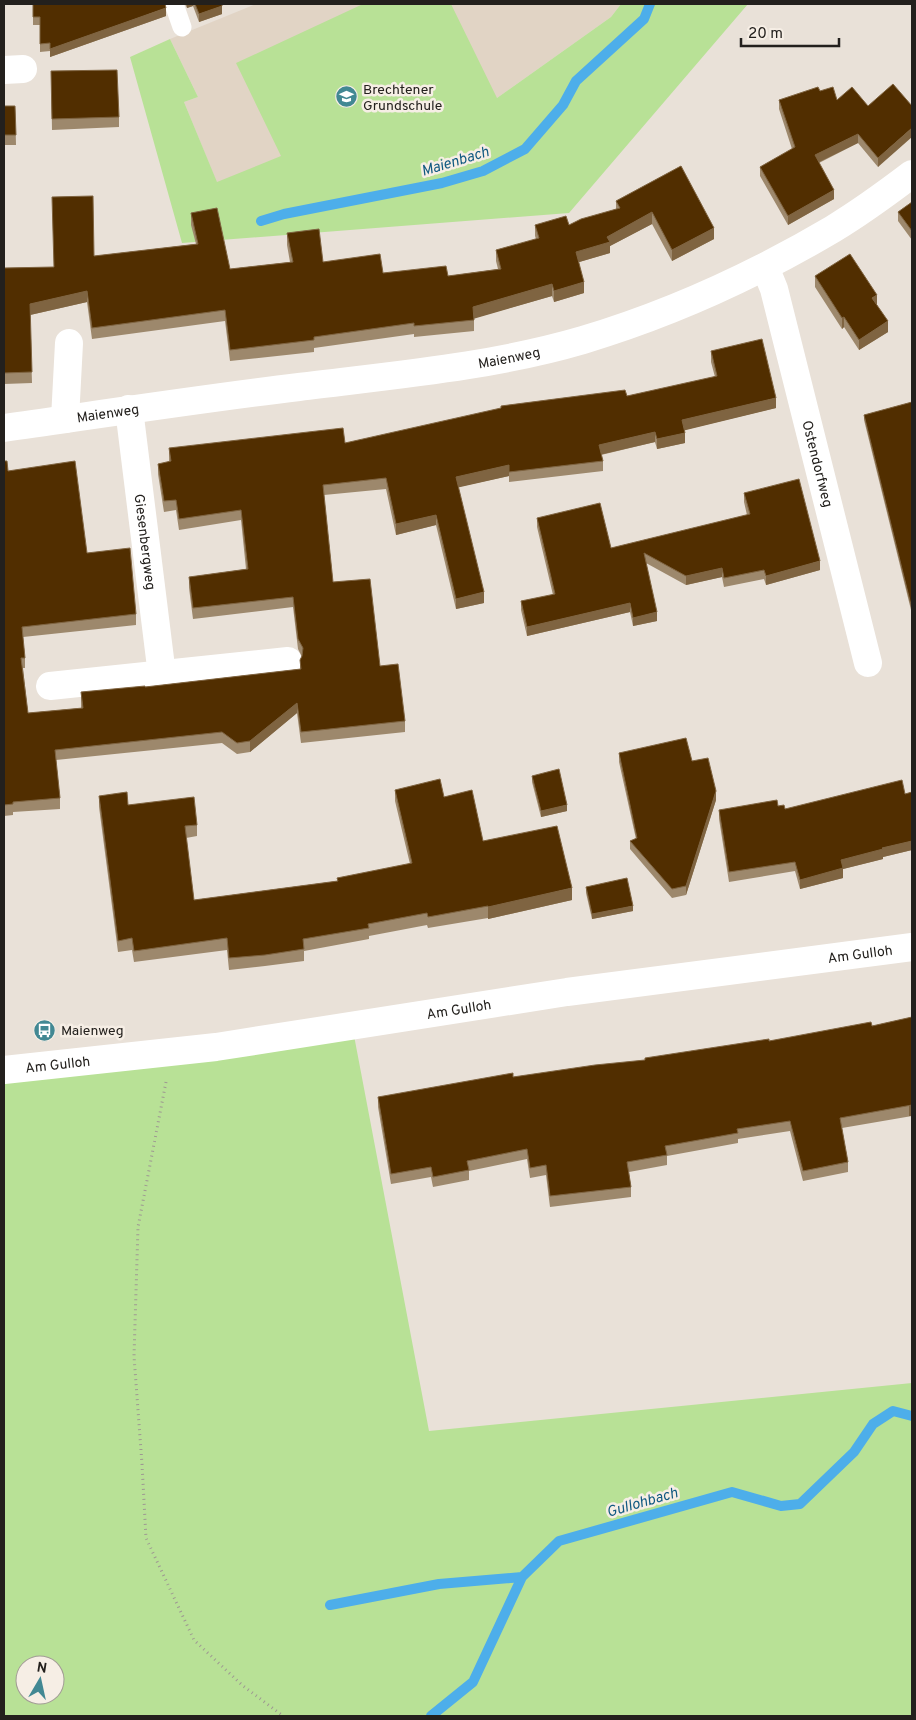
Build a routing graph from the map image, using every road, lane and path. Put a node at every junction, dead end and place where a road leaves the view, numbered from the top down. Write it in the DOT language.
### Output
graph roads {
  1 [pos="174,4"];
  2 [pos="182,27"];
  3 [pos="912,174"];
  4 [pos="764,267"];
  5 [pos="69,343"];
  6 [pos="129,409"];
  7 [pos="66,419"];
  8 [pos="4,428"];
  9 [pos="288,661"];
  10 [pos="868,662"];
  11 [pos="162,675"];
  12 [pos="50,686"];
  13 [pos="912,947"];
  14 [pos="172,1051"];
  15 [pos="4,1070"];
  16 [pos="283,1716"];
  1 -- 2 [label="lane"];
  3 -- 4 [label="street, Maienweg"];
  4 -- 6 [label="street, Maienweg"];
  4 -- 10 [label="street, Ostendorfweg"];
  5 -- 7 [label="street, Maienweg"];
  6 -- 7 [label="street, Maienweg"];
  6 -- 11 [label="street, Giesenbergweg"];
  7 -- 8 [label="street, Maienweg"];
  9 -- 11 [label="street"];
  11 -- 12 [label="street"];
  13 -- 14 [label="street, Am Gulloh"];
  14 -- 15 [label="street, Am Gulloh"];
  14 -- 16 [label="path"];
}
